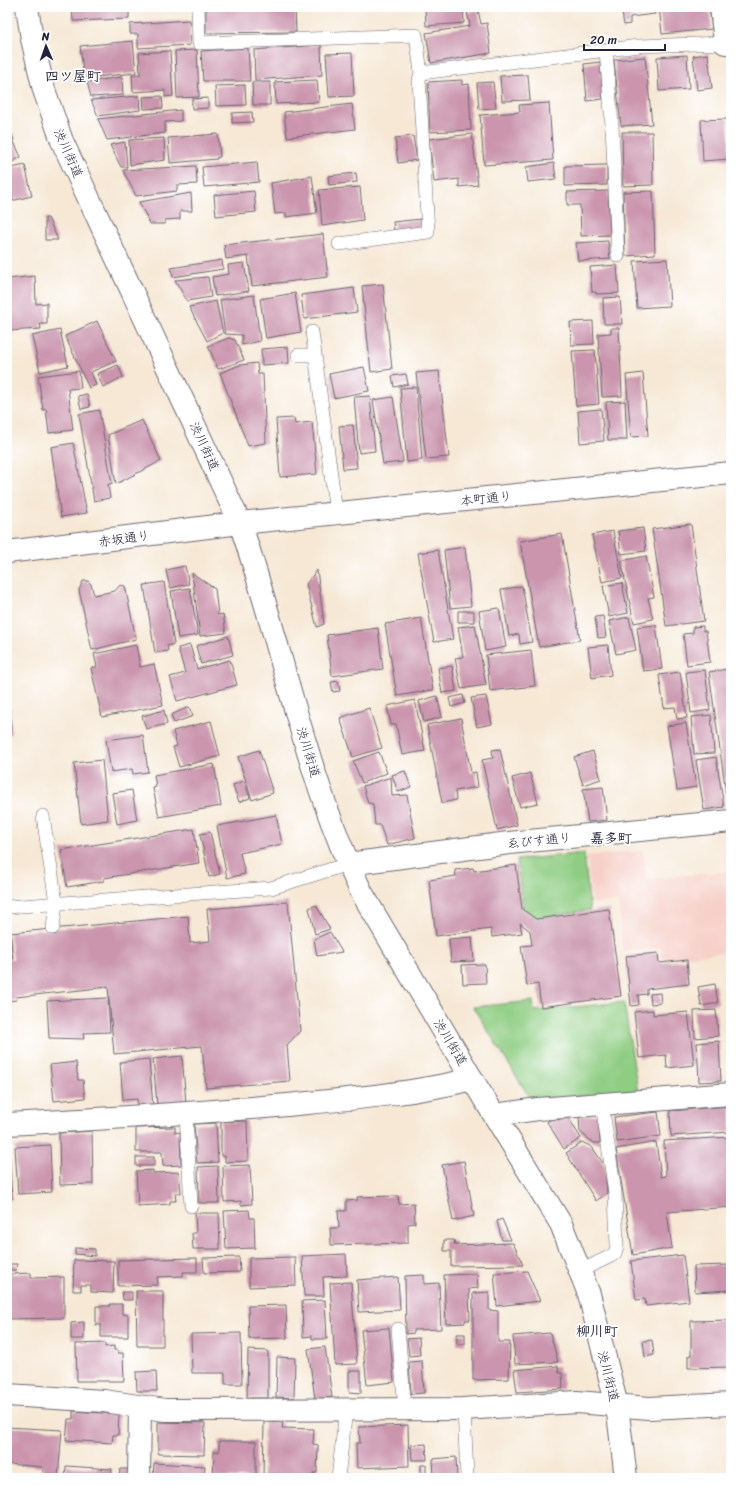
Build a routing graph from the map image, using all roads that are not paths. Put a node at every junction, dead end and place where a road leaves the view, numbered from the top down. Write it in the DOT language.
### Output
graph roads {
  1 [pos="27,7"];
  2 [pos="198,7"];
  3 [pos="721,7"];
  4 [pos="728,42"];
  5 [pos="606,51"];
  6 [pos="421,73"];
  7 [pos="339,244"];
  8 [pos="618,256"];
  9 [pos="312,332"];
  10 [pos="298,355"];
  11 [pos="315,355"];
  12 [pos="731,473"];
  13 [pos="336,513"];
  14 [pos="240,523"];
  15 [pos="7,552"];
  16 [pos="42,816"];
  17 [pos="731,821"];
  18 [pos="348,864"];
  19 [pos="56,903"];
  20 [pos="7,907"];
  21 [pos="53,928"];
  22 [pos="472,1079"];
  23 [pos="731,1094"];
  24 [pos="602,1104"];
  25 [pos="186,1114"];
  26 [pos="495,1115"];
  27 [pos="7,1124"];
  28 [pos="191,1206"];
  29 [pos="580,1271"];
  30 [pos="398,1329"];
  31 [pos="7,1395"];
  32 [pos="731,1404"];
  33 [pos="617,1406"];
  34 [pos="140,1407"];
  35 [pos="464,1408"];
  36 [pos="405,1409"];
  37 [pos="346,1410"];
  38 [pos="139,1478"];
  39 [pos="338,1478"];
  40 [pos="467,1478"];
  41 [pos="626,1478"];
  1 -- 14 [label="main road, 渋川街道"];
  2 -- 6 [label="lane"];
  3 -- 4 [label="main road"];
  4 -- 5 [label="lane"];
  5 -- 6 [label="lane"];
  5 -- 8 [label="lane"];
  6 -- 7 [label="lane"];
  9 -- 11 [label="lane"];
  10 -- 11 [label="lane"];
  11 -- 13 [label="lane"];
  12 -- 13 [label="main road, 本町通り"];
  13 -- 14 [label="main road, 本町通り"];
  14 -- 15 [label="main road, 赤坂通り"];
  14 -- 18 [label="main road, 渋川街道"];
  16 -- 19 [label="lane"];
  17 -- 18 [label="main road, ゑびす通り"];
  18 -- 19 [label="lane"];
  18 -- 22 [label="main road, 渋川街道"];
  19 -- 20 [label="lane"];
  19 -- 21 [label="lane"];
  22 -- 25 [label="main road"];
  22 -- 26 [label="main road, 渋川街道"];
  23 -- 24 [label="main road"];
  24 -- 26 [label="main road"];
  24 -- 29 [label="lane"];
  25 -- 27 [label="main road"];
  25 -- 28 [label="lane"];
  26 -- 29 [label="main road, 渋川街道"];
  29 -- 33 [label="main road, 渋川街道"];
  30 -- 36 [label="lane"];
  31 -- 34 [label="main road"];
  32 -- 33 [label="main road"];
  33 -- 35 [label="main road"];
  33 -- 41 [label="main road, 渋川街道"];
  34 -- 37 [label="main road"];
  34 -- 38 [label="main road"];
  35 -- 36 [label="main road"];
  35 -- 40 [label="lane"];
  36 -- 37 [label="main road"];
  37 -- 39 [label="lane"];
}
